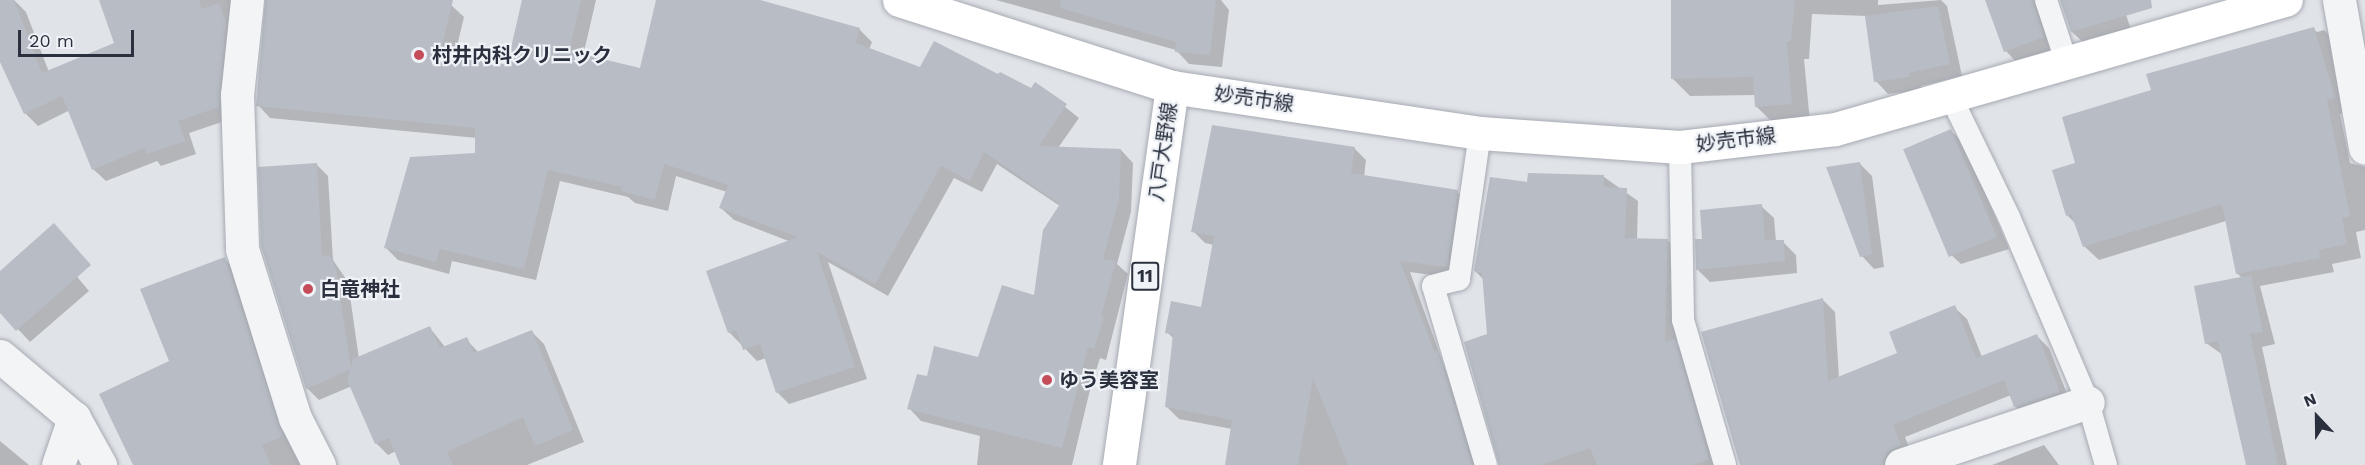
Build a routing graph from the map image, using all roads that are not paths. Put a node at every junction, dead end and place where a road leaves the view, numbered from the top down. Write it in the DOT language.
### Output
graph roads {
  1 [pos="247,0"];
  2 [pos="899,0"];
  3 [pos="2046,0"];
  4 [pos="2286,0"];
  5 [pos="2338,0"];
  6 [pos="2067,64"];
  7 [pos="1172,87"];
  8 [pos="1951,97"];
  9 [pos="1479,133"];
  10 [pos="1680,147"];
  11 [pos="2365,148"];
  12 [pos="0,356"];
  13 [pos="2088,402"];
  14 [pos="74,418"];
  15 [pos="58,465"];
  16 [pos="100,465"];
  17 [pos="319,465"];
  18 [pos="1119,465"];
  19 [pos="1486,465"];
  20 [pos="1725,465"];
  21 [pos="1901,465"];
  22 [pos="2106,465"];
  1 -- 17 [label="street"];
  2 -- 7 [label="main road, 八戸大野線"];
  3 -- 6 [label="lane"];
  4 -- 6 [label="main road, 妙売市線"];
  5 -- 11 [label="street"];
  6 -- 8 [label="main road, 妙売市線"];
  7 -- 9 [label="main road, 妙売市線"];
  7 -- 18 [label="main road, 八戸大野線 / 11"];
  8 -- 10 [label="main road, 妙売市線"];
  8 -- 13 [label="lane"];
  9 -- 10 [label="main road, 妙売市線"];
  9 -- 19 [label="lane"];
  10 -- 20 [label="lane"];
  12 -- 14 [label="street"];
  13 -- 21 [label="street"];
  13 -- 22 [label="lane"];
  14 -- 15 [label="street"];
  14 -- 16 [label="street"];
}
